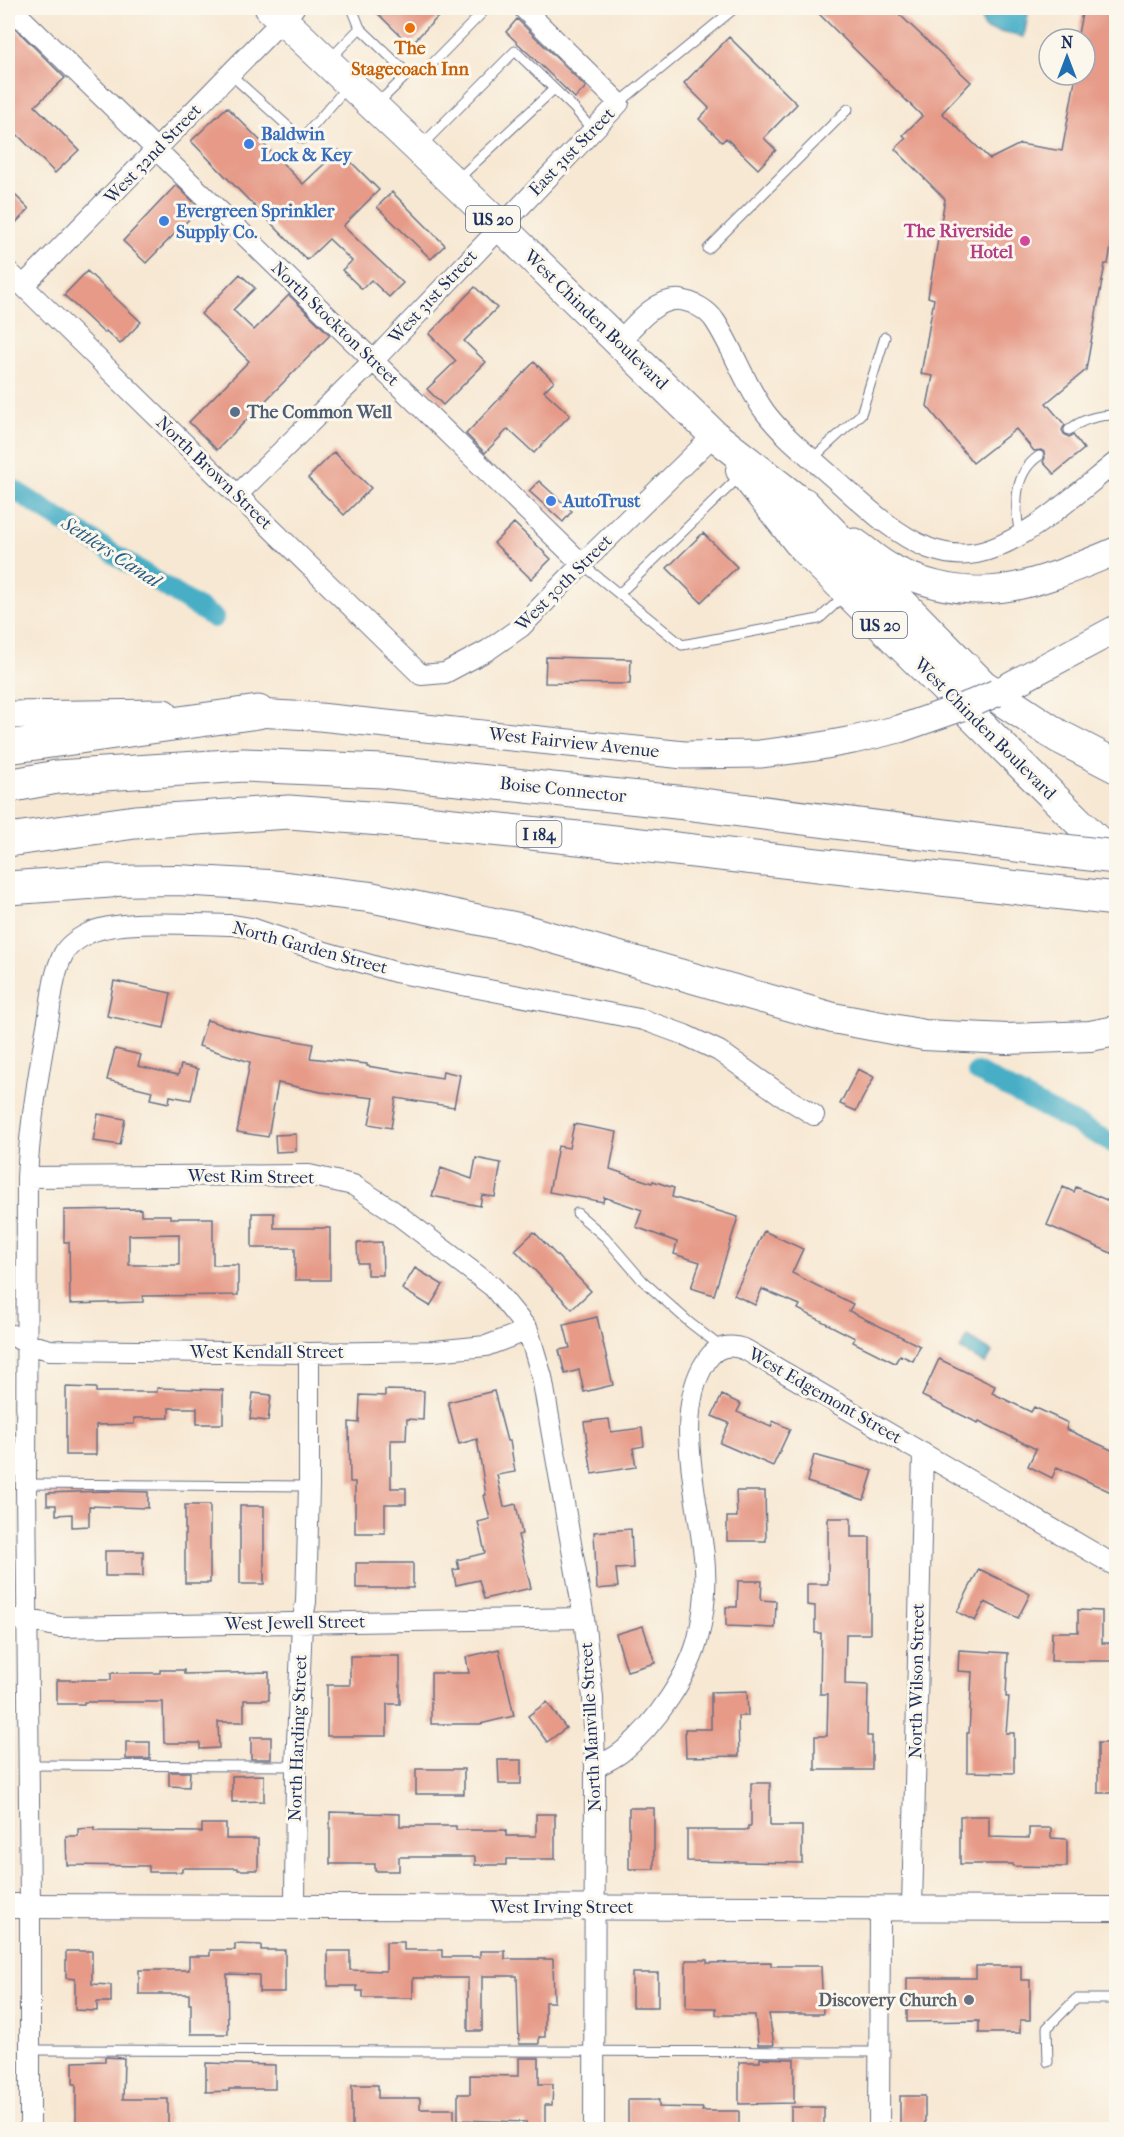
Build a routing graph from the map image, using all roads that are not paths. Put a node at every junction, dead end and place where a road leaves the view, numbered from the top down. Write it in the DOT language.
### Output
graph roads {
  1 [pos="11,8"];
  2 [pos="352,8"];
  3 [pos="487,8"];
  4 [pos="523,8"];
  5 [pos="735,8"];
  6 [pos="282,12"];
  7 [pos="360,28"];
  8 [pos="327,62"];
  9 [pos="230,74"];
  10 [pos="408,74"];
  11 [pos="350,84"];
  12 [pos="554,89"];
  13 [pos="620,104"];
  14 [pos="374,106"];
  15 [pos="848,109"];
  16 [pos="593,131"];
  17 [pos="419,149"];
  18 [pos="157,150"];
  19 [pos="454,183"];
  20 [pos="500,226"];
  21 [pos="708,249"];
  22 [pos="8,271"];
  23 [pos="23,286"];
  24 [pos="885,338"];
  25 [pos="619,342"];
  26 [pos="373,361"];
  27 [pos="1116,415"];
  28 [pos="1069,430"];
  29 [pos="714,435"];
  30 [pos="1039,456"];
  31 [pos="812,459"];
  32 [pos="1116,462"];
  33 [pos="743,473"];
  34 [pos="237,495"];
  35 [pos="803,504"];
  36 [pos="1020,537"];
  37 [pos="1116,551"];
  38 [pos="582,564"];
  39 [pos="848,593"];
  40 [pos="619,594"];
  41 [pos="1116,628"];
  42 [pos="421,675"];
  43 [pos="258,712"];
  44 [pos="8,715"];
  45 [pos="8,747"];
  46 [pos="1116,766"];
  47 [pos="8,786"];
  48 [pos="8,840"];
  49 [pos="1116,858"];
  50 [pos="110,881"];
  51 [pos="8,888"];
  52 [pos="8,898"];
  53 [pos="1116,899"];
  54 [pos="1116,1031"];
  55 [pos="814,1114"];
  56 [pos="27,1177"];
  57 [pos="577,1213"];
  58 [pos="528,1330"];
  59 [pos="8,1335"];
  60 [pos="27,1344"];
  61 [pos="721,1347"];
  62 [pos="309,1353"];
  63 [pos="923,1453"];
  64 [pos="26,1484"];
  65 [pos="309,1486"];
  66 [pos="1116,1566"];
  67 [pos="584,1618"];
  68 [pos="17,1619"];
  69 [pos="302,1623"];
  70 [pos="27,1765"];
  71 [pos="296,1766"];
  72 [pos="596,1768"];
  73 [pos="19,1906"];
  74 [pos="295,1906"];
  75 [pos="596,1907"];
  76 [pos="880,1908"];
  77 [pos="912,1908"];
  78 [pos="1116,1908"];
  79 [pos="1116,1999"];
  80 [pos="30,2050"];
  81 [pos="595,2051"];
  82 [pos="879,2052"];
  83 [pos="1048,2062"];
  84 [pos="30,2130"];
  85 [pos="594,2130"];
  86 [pos="879,2130"];
  1 -- 18 [label="street, North Stockton Street"];
  2 -- 7 [label="lane"];
  3 -- 10 [label="lane"];
  4 -- 13 [label="street"];
  5 -- 13 [label="lane"];
  6 -- 8 [label="main road, West Chinden Boulevard / US 20"];
  6 -- 9 [label="street, West 32nd Street"];
  7 -- 8 [label="lane"];
  7 -- 10 [label="lane"];
  8 -- 11 [label="main road, West Chinden Boulevard / US 20"];
  9 -- 11 [label="lane"];
  9 -- 18 [label="street, West 32nd Street"];
  10 -- 14 [label="lane"];
  11 -- 14 [label="main road, West Chinden Boulevard / US 20"];
  12 -- 16 [label="lane"];
  12 -- 17 [label="lane"];
  12 -- 19 [label="lane"];
  13 -- 16 [label="street, East 31st Street"];
  14 -- 17 [label="main road, West Chinden Boulevard / US 20"];
  15 -- 21 [label="lane"];
  16 -- 20 [label="street, East 31st Street"];
  17 -- 19 [label="main road, West Chinden Boulevard / US 20"];
  18 -- 23 [label="street, West 32nd Street"];
  18 -- 26 [label="street, North Stockton Street"];
  19 -- 20 [label="main road, West Chinden Boulevard / US 20"];
  20 -- 25 [label="main road, West Chinden Boulevard / US 20"];
  20 -- 26 [label="street, West 31st Street"];
  22 -- 23 [label="street, North Brown Street"];
  23 -- 34 [label="street, North Brown Street"];
  24 -- 31 [label="lane"];
  25 -- 29 [label="main road, West Chinden Boulevard / US 20"];
  25 -- 31 [label="street"];
  26 -- 34 [label="street, West 31st Street"];
  26 -- 38 [label="street, North Stockton Street"];
  27 -- 28 [label="lane"];
  29 -- 33 [label="main road, West Chinden Boulevard / US 20"];
  29 -- 35 [label="main road, West Chinden Boulevard / US 20"];
  29 -- 38 [label="street, West 30th Street"];
  30 -- 36 [label="lane"];
  31 -- 36 [label="street"];
  32 -- 36 [label="street"];
  33 -- 39 [label="main road, West Chinden Boulevard / US 20"];
  33 -- 40 [label="lane"];
  34 -- 42 [label="street, North Brown Street"];
  35 -- 37 [label="main road, West Chinden Boulevard"];
  35 -- 46 [label="highway, US 20"];
  38 -- 40 [label="lane"];
  38 -- 42 [label="street, West 30th Street"];
  39 -- 40 [label="lane"];
  39 -- 49 [label="main road, West Chinden Boulevard / US 20"];
  41 -- 43 [label="main road, West Fairview Avenue, bridge"];
  43 -- 44 [label="main road, West Fairview Avenue"];
  43 -- 45 [label="highway"];
  47 -- 49 [label="highway, Boise Connector, bridge"];
  48 -- 53 [label="highway, I 184"];
  50 -- 51 [label="highway"];
  50 -- 52 [label="main road"];
  50 -- 54 [label="main road"];
  55 -- 56 [label="street, North Garden Street"];
  56 -- 58 [label="street, West Rim Street"];
  56 -- 60 [label="street, North Garden Street"];
  57 -- 61 [label="lane"];
  58 -- 62 [label="street, West Kendall Street"];
  58 -- 67 [label="street, North Manville Street"];
  59 -- 60 [label="street, West Kendall Street"];
  60 -- 62 [label="street, West Kendall Street"];
  60 -- 64 [label="street, North Garden Street"];
  61 -- 63 [label="street, West Edgemont Street"];
  61 -- 72 [label="street"];
  62 -- 65 [label="street, North Harding Street"];
  63 -- 66 [label="street, West Edgemont Street"];
  63 -- 77 [label="street, North Wilson Street"];
  64 -- 65 [label="lane"];
  64 -- 68 [label="street, North Garden Street"];
  65 -- 69 [label="street, North Harding Street"];
  67 -- 69 [label="street, West Jewell Street"];
  67 -- 72 [label="street, North Manville Street"];
  68 -- 69 [label="street, West Jewell Street"];
  68 -- 70 [label="street, North Garden Street"];
  69 -- 71 [label="street, North Harding Street"];
  70 -- 71 [label="lane"];
  70 -- 73 [label="street, North Garden Street"];
  71 -- 74 [label="street, North Harding Street"];
  72 -- 75 [label="street, North Manville Street"];
  73 -- 74 [label="street, West Irving Street"];
  73 -- 80 [label="street, North Garden Street"];
  74 -- 75 [label="street, West Irving Street"];
  75 -- 76 [label="street, West Irving Street"];
  75 -- 81 [label="street, North Manville Street"];
  76 -- 77 [label="street, West Irving Street"];
  76 -- 82 [label="street"];
  77 -- 78 [label="street, West Irving Street"];
  79 -- 83 [label="lane"];
  80 -- 81 [label="lane"];
  80 -- 84 [label="street, North Garden Street"];
  81 -- 82 [label="lane"];
  81 -- 85 [label="street, North Manville Street"];
  82 -- 86 [label="street"];
}
